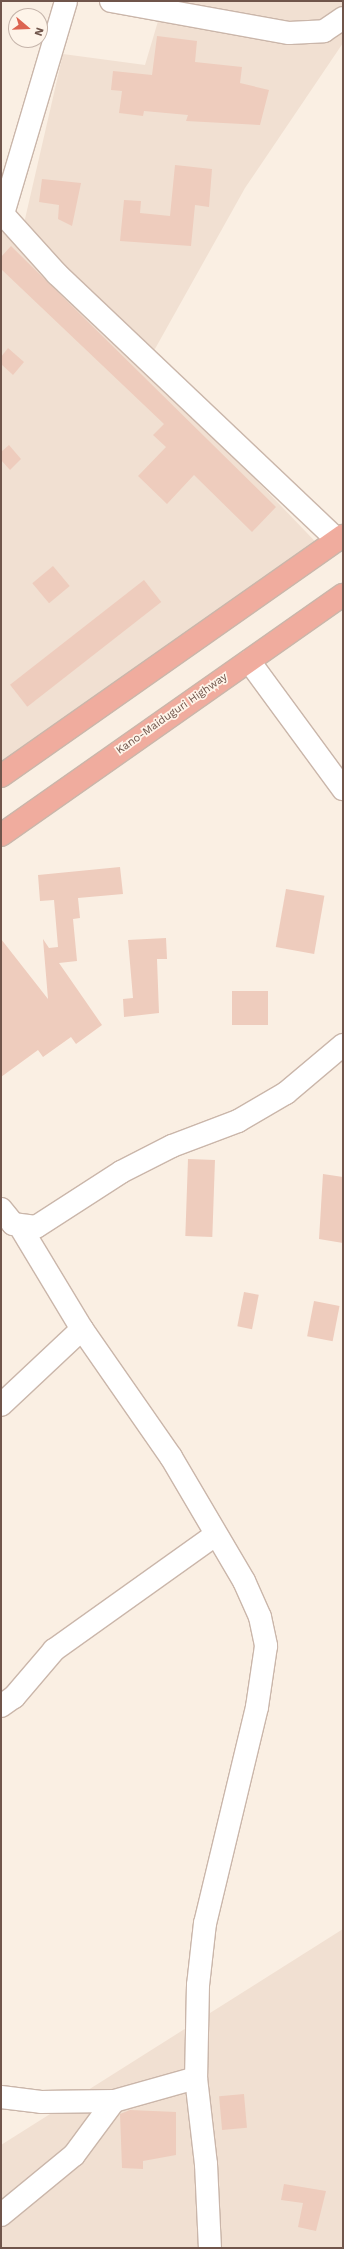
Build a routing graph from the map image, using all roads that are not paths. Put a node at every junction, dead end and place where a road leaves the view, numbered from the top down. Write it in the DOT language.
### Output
graph roads {
  1 [pos="66,1"];
  2 [pos="111,1"];
  3 [pos="343,18"];
  4 [pos="2,213"];
  5 [pos="340,538"];
  6 [pos="343,595"];
  7 [pos="249,661"];
  8 [pos="1,776"];
  9 [pos="343,789"];
  10 [pos="1,835"];
  11 [pos="343,1045"];
  12 [pos="1,1209"];
  13 [pos="21,1228"];
  14 [pos="82,1329"];
  15 [pos="1,1405"];
  16 [pos="216,1535"];
  17 [pos="1,1706"];
  18 [pos="196,2078"];
  19 [pos="1,2097"];
  20 [pos="114,2101"];
  21 [pos="1,2215"];
  22 [pos="210,2248"];
  1 -- 4 [label="street"];
  2 -- 3 [label="street"];
  4 -- 5 [label="street"];
  5 -- 8 [label="highway"];
  6 -- 7 [label="highway, Kano-Maiduguri Highway"];
  7 -- 9 [label="street"];
  7 -- 10 [label="highway, Kano-Maiduguri Highway"];
  11 -- 13 [label="street"];
  12 -- 13 [label="street"];
  13 -- 14 [label="street"];
  14 -- 15 [label="street"];
  14 -- 16 [label="street"];
  16 -- 17 [label="street"];
  16 -- 18 [label="street"];
  18 -- 20 [label="street"];
  18 -- 22 [label="street"];
  19 -- 20 [label="street"];
  20 -- 21 [label="street"];
}
